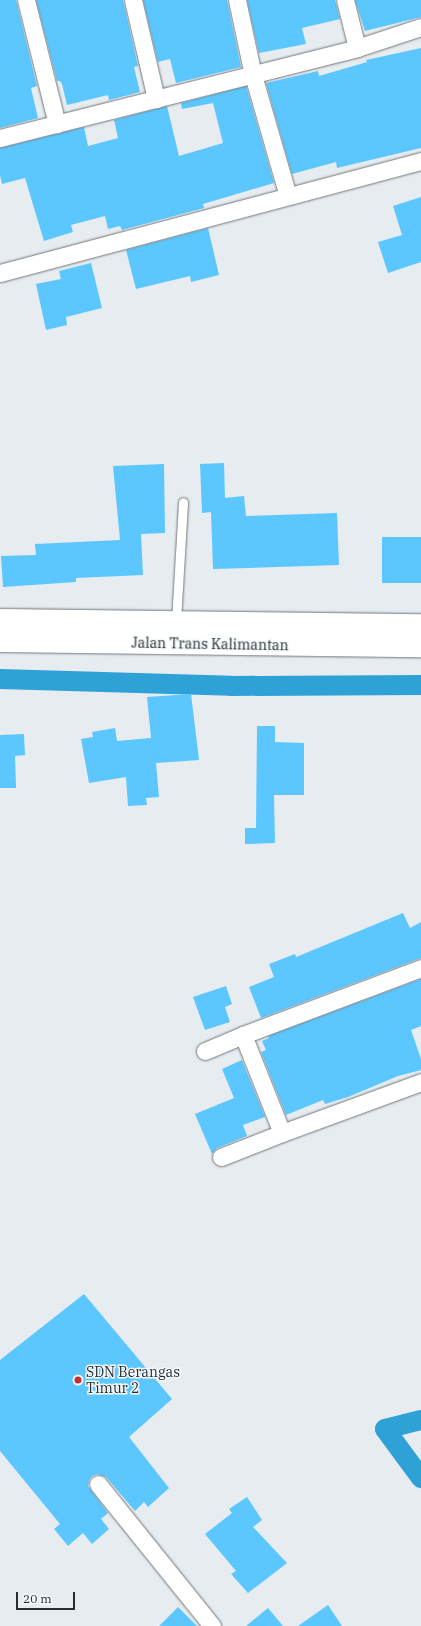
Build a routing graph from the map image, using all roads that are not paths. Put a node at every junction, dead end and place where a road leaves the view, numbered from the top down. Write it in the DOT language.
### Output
graph roads {
  1 [pos="26,0"];
  2 [pos="133,0"];
  3 [pos="237,0"];
  4 [pos="345,0"];
  5 [pos="421,27"];
  6 [pos="357,48"];
  7 [pos="253,75"];
  8 [pos="156,99"];
  9 [pos="57,124"];
  10 [pos="0,138"];
  11 [pos="421,162"];
  12 [pos="288,196"];
  13 [pos="0,273"];
  14 [pos="183,502"];
  15 [pos="0,620"];
  16 [pos="176,621"];
  17 [pos="421,625"];
  18 [pos="0,641"];
  19 [pos="421,646"];
  20 [pos="421,968"];
  21 [pos="243,1035"];
  22 [pos="205,1051"];
  23 [pos="421,1082"];
  24 [pos="282,1133"];
  25 [pos="221,1157"];
  26 [pos="98,1484"];
  27 [pos="212,1626"];
  1 -- 9 [label="street"];
  2 -- 8 [label="street"];
  3 -- 7 [label="street"];
  4 -- 6 [label="street"];
  5 -- 6 [label="street"];
  6 -- 7 [label="street"];
  7 -- 8 [label="street"];
  7 -- 12 [label="street"];
  8 -- 9 [label="street"];
  9 -- 10 [label="street"];
  11 -- 12 [label="street"];
  12 -- 13 [label="street"];
  14 -- 16 [label="lane"];
  15 -- 16 [label="highway, Jalan Trans Kalimantan"];
  16 -- 17 [label="highway, Jalan Trans Kalimantan"];
  18 -- 19 [label="highway, Jalan Trans Kalimantan"];
  20 -- 21 [label="street"];
  21 -- 22 [label="street"];
  21 -- 24 [label="street"];
  23 -- 24 [label="street"];
  24 -- 25 [label="street"];
  26 -- 27 [label="street"];
}
